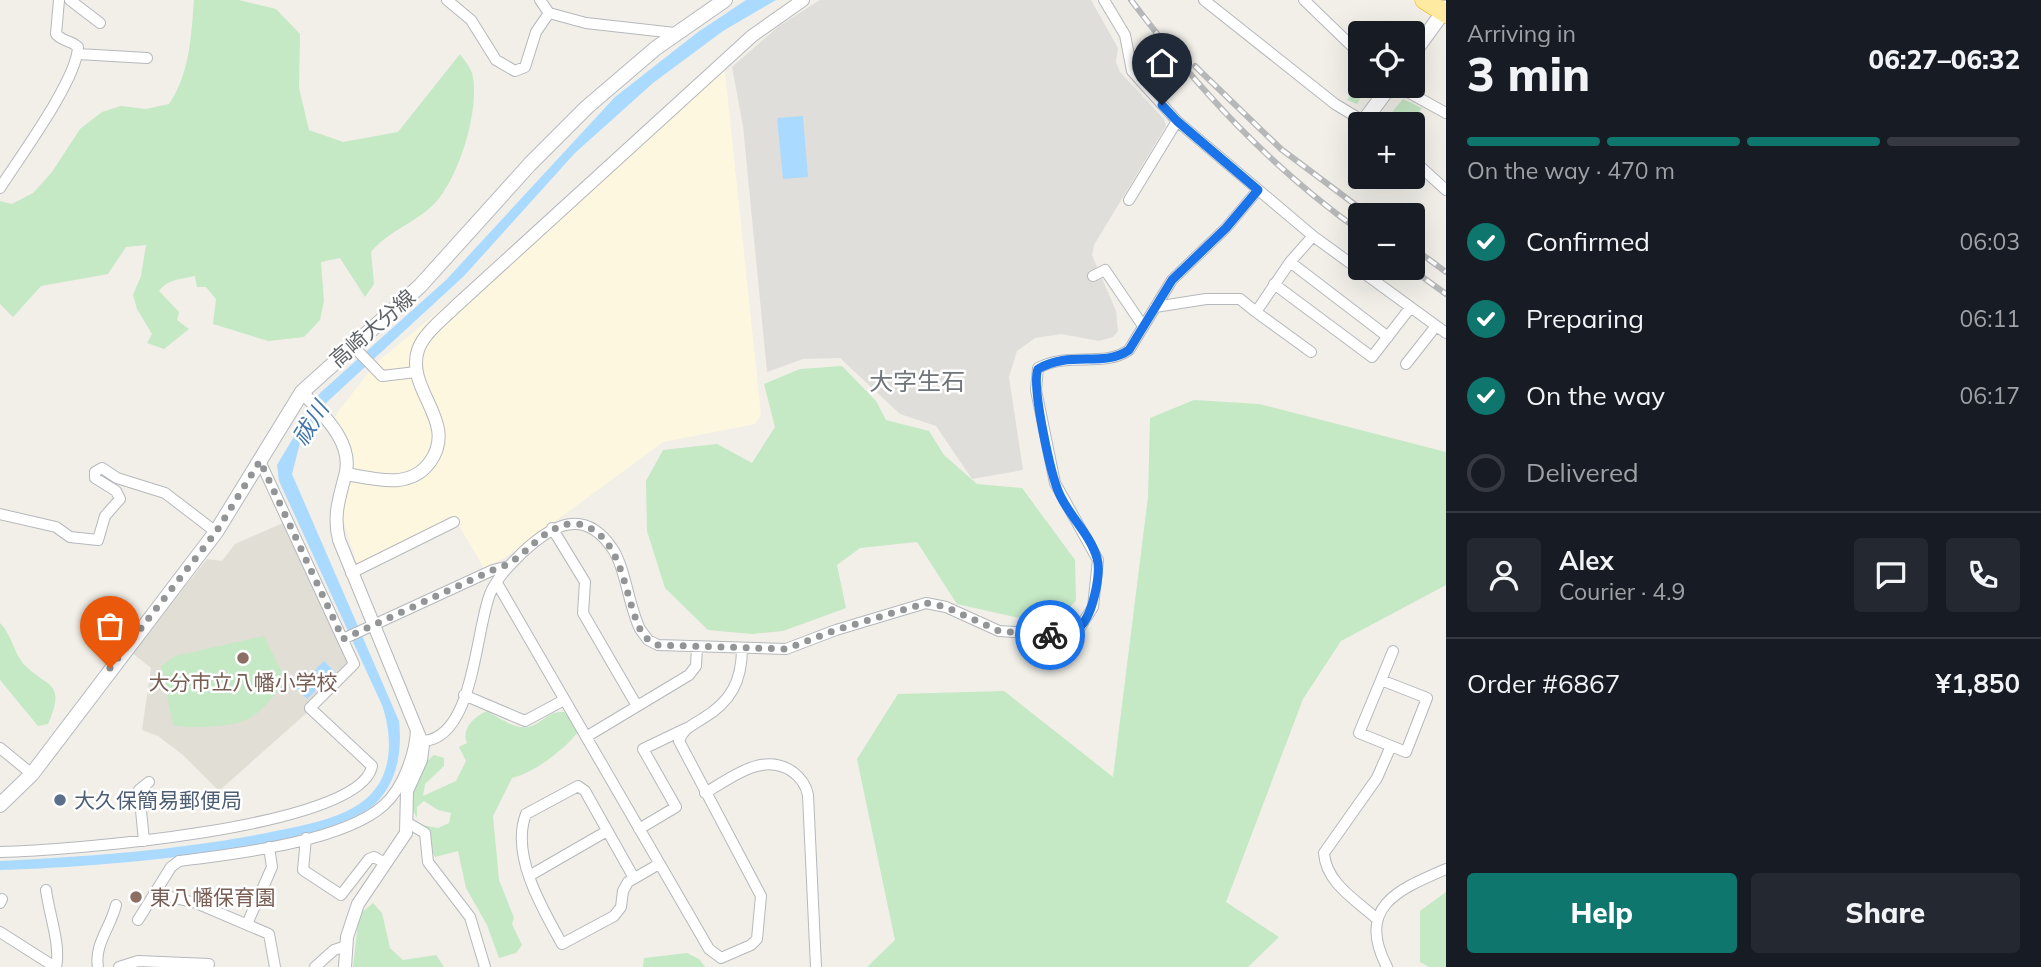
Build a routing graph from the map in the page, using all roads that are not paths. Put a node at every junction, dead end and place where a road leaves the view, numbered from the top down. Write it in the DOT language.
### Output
graph roads {
  1 [pos="59,0"];
  2 [pos="70,0"];
  3 [pos="447,0"];
  4 [pos="540,0"];
  5 [pos="724,0"];
  6 [pos="803,0"];
  7 [pos="1104,0"];
  8 [pos="1204,0"];
  9 [pos="1304,0"];
  10 [pos="1424,0"];
  11 [pos="1445,11"];
  12 [pos="549,13"];
  13 [pos="100,23"];
  14 [pos="675,33"];
  15 [pos="1425,38"];
  16 [pos="1348,42"];
  17 [pos="78,54"];
  18 [pos="148,58"];
  19 [pos="1419,98"];
  20 [pos="1348,112"];
  21 [pos="1446,113"];
  22 [pos="1177,121"];
  23 [pos="1425,171"];
  24 [pos="0,188"];
  25 [pos="1258,190"];
  26 [pos="1446,190"];
  27 [pos="1129,200"];
  28 [pos="1314,236"];
  29 [pos="1290,262"];
  30 [pos="1093,276"];
  31 [pos="1274,284"];
  32 [pos="1155,307"];
  33 [pos="1410,308"];
  34 [pos="1256,312"];
  35 [pos="1143,326"];
  36 [pos="1441,329"];
  37 [pos="1388,337"];
  38 [pos="353,347"];
  39 [pos="1311,352"];
  40 [pos="1406,364"];
  41 [pos="416,372"];
  42 [pos="306,396"];
  43 [pos="260,461"];
  44 [pos="346,474"];
  45 [pos="0,514"];
  46 [pos="454,522"];
  47 [pos="552,528"];
  48 [pos="216,532"];
  49 [pos="509,566"];
  50 [pos="351,573"];
  51 [pos="497,583"];
  52 [pos="370,626"];
  53 [pos="345,638"];
  54 [pos="697,647"];
  55 [pos="742,648"];
  56 [pos="1393,651"];
  57 [pos="1381,680"];
  58 [pos="464,695"];
  59 [pos="564,699"];
  60 [pos="637,706"];
  61 [pos="416,721"];
  62 [pos="687,727"];
  63 [pos="586,737"];
  64 [pos="423,741"];
  65 [pos="1391,746"];
  66 [pos="0,748"];
  67 [pos="32,774"];
  68 [pos="149,782"];
  69 [pos="705,793"];
  70 [pos="0,805"];
  71 [pos="408,823"];
  72 [pos="639,829"];
  73 [pos="607,831"];
  74 [pos="306,838"];
  75 [pos="144,841"];
  76 [pos="269,847"];
  77 [pos="0,852"];
  78 [pos="385,863"];
  79 [pos="659,864"];
  80 [pos="1446,869"];
  81 [pos="529,876"];
  82 [pos="634,878"];
  83 [pos="46,890"];
  84 [pos="154,894"];
  85 [pos="116,905"];
  86 [pos="1377,919"];
  87 [pos="138,920"];
  88 [pos="247,924"];
  89 [pos="0,932"];
  90 [pos="346,947"];
  91 [pos="36,954"];
  92 [pos="713,954"];
  93 [pos="209,964"];
  94 [pos="272,966"];
  95 [pos="31,967"];
  96 [pos="55,967"];
  97 [pos="98,967"];
  98 [pos="119,967"];
  99 [pos="315,967"];
  100 [pos="345,967"];
  101 [pos="485,967"];
  102 [pos="717,967"];
  103 [pos="816,967"];
  104 [pos="1387,967"];
  1 -- 17 [label="street"];
  2 -- 13 [label="street"];
  3 -- 12 [label="street"];
  4 -- 12 [label="street"];
  5 -- 14 [label="main road, 高崎大分線"];
  6 -- 41 [label="street"];
  7 -- 22 [label="street"];
  8 -- 20 [label="street"];
  9 -- 16 [label="street"];
  10 -- 11 [label="highway"];
  11 -- 15 [label="main road"];
  12 -- 14 [label="street"];
  14 -- 38 [label="main road, 高崎大分線"];
  17 -- 18 [label="street"];
  17 -- 24 [label="street"];
  19 -- 21 [label="street"];
  22 -- 25 [label="street"];
  22 -- 27 [label="street"];
  23 -- 26 [label="street"];
  25 -- 28 [label="street"];
  25 -- 32 [label="street"];
  28 -- 29 [label="street"];
  28 -- 33 [label="street"];
  29 -- 31 [label="street"];
  29 -- 37 [label="street"];
  30 -- 35 [label="street"];
  31 -- 34 [label="street"];
  31 -- 37 [label="street"];
  32 -- 34 [label="street"];
  32 -- 35 [label="street"];
  33 -- 36 [label="street"];
  33 -- 37 [label="street"];
  34 -- 39 [label="street"];
  35 -- 55 [label="street"];
  36 -- 40 [label="street"];
  38 -- 41 [label="street"];
  38 -- 42 [label="main road, 高崎大分線"];
  41 -- 44 [label="street"];
  42 -- 43 [label="main road, 高崎大分線"];
  42 -- 44 [label="street"];
  43 -- 48 [label="main road, 高崎大分線"];
  43 -- 53 [label="street"];
  44 -- 50 [label="street"];
  45 -- 48 [label="street"];
  46 -- 50 [label="street"];
  47 -- 49 [label="street"];
  47 -- 54 [label="street"];
  47 -- 60 [label="street"];
  48 -- 67 [label="main road, 高崎大分線"];
  49 -- 51 [label="street"];
  49 -- 52 [label="street"];
  50 -- 52 [label="street"];
  51 -- 58 [label="street"];
  51 -- 59 [label="street"];
  52 -- 53 [label="street"];
  52 -- 61 [label="street"];
  53 -- 75 [label="street"];
  54 -- 55 [label="street"];
  54 -- 60 [label="street"];
  55 -- 62 [label="street"];
  56 -- 57 [label="street"];
  57 -- 65 [label="street"];
  57 -- 65 [label="street"];
  58 -- 59 [label="street"];
  58 -- 64 [label="street"];
  59 -- 63 [label="street"];
  60 -- 63 [label="street"];
  61 -- 64 [label="street"];
  61 -- 74 [label="street"];
  62 -- 69 [label="street"];
  62 -- 72 [label="street"];
  63 -- 72 [label="street"];
  64 -- 71 [label="street"];
  65 -- 86 [label="street"];
  66 -- 67 [label="street"];
  67 -- 70 [label="main road, 高崎大分線"];
  68 -- 75 [label="street"];
  69 -- 92 [label="street"];
  69 -- 103 [label="street"];
  71 -- 78 [label="street"];
  71 -- 101 [label="street"];
  72 -- 79 [label="street"];
  73 -- 81 [label="street"];
  73 -- 81 [label="street"];
  73 -- 82 [label="street"];
  74 -- 76 [label="street"];
  74 -- 78 [label="street"];
  75 -- 77 [label="street"];
  76 -- 84 [label="street"];
  76 -- 88 [label="street"];
  78 -- 90 [label="street"];
  79 -- 82 [label="street"];
  79 -- 92 [label="street"];
  80 -- 86 [label="street"];
  81 -- 82 [label="street"];
  83 -- 96 [label="street"];
  84 -- 87 [label="street"];
  84 -- 88 [label="street"];
  85 -- 97 [label="street"];
  86 -- 104 [label="street"];
  88 -- 94 [label="street"];
  89 -- 91 [label="street"];
  90 -- 99 [label="street"];
  90 -- 100 [label="street"];
  91 -- 95 [label="street"];
  91 -- 96 [label="street"];
  92 -- 102 [label="street"];
  93 -- 98 [label="street"];
}
